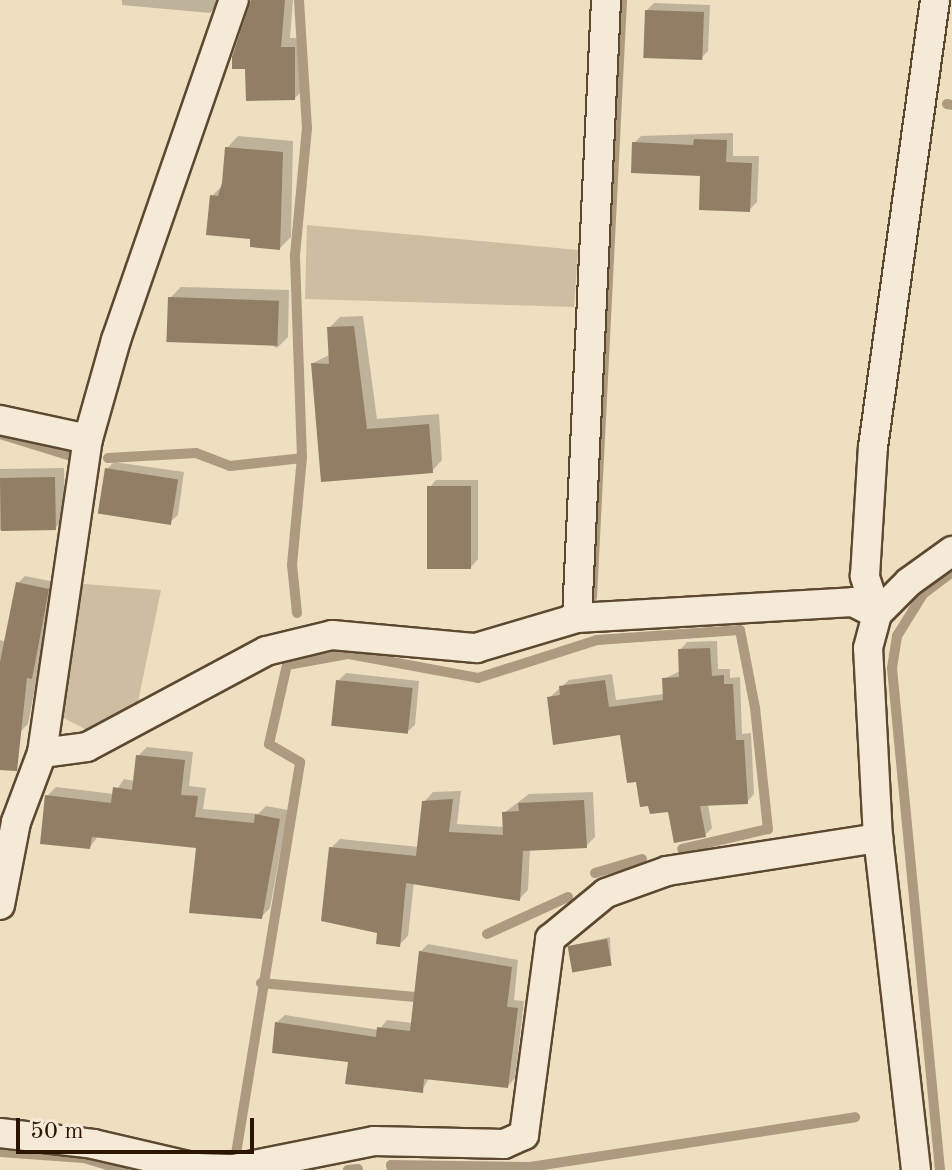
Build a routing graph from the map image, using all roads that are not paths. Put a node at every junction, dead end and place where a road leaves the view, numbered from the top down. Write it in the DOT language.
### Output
graph roads {
  1 [pos="234,0"];
  2 [pos="606,0"];
  3 [pos="935,0"];
  4 [pos="0,420"];
  5 [pos="88,439"];
  6 [pos="952,551"];
  7 [pos="877,614"];
  8 [pos="577,618"];
  9 [pos="42,753"];
  10 [pos="878,838"];
  11 [pos="0,905"];
  12 [pos="0,1133"];
  13 [pos="916,1170"];
  1 -- 5 [label="street"];
  2 -- 8 [label="street"];
  3 -- 7 [label="street"];
  4 -- 5 [label="street"];
  5 -- 9 [label="street"];
  6 -- 7 [label="street"];
  7 -- 8 [label="street"];
  7 -- 10 [label="street"];
  8 -- 9 [label="street"];
  9 -- 11 [label="street"];
  10 -- 12 [label="street"];
  10 -- 13 [label="street"];
}
